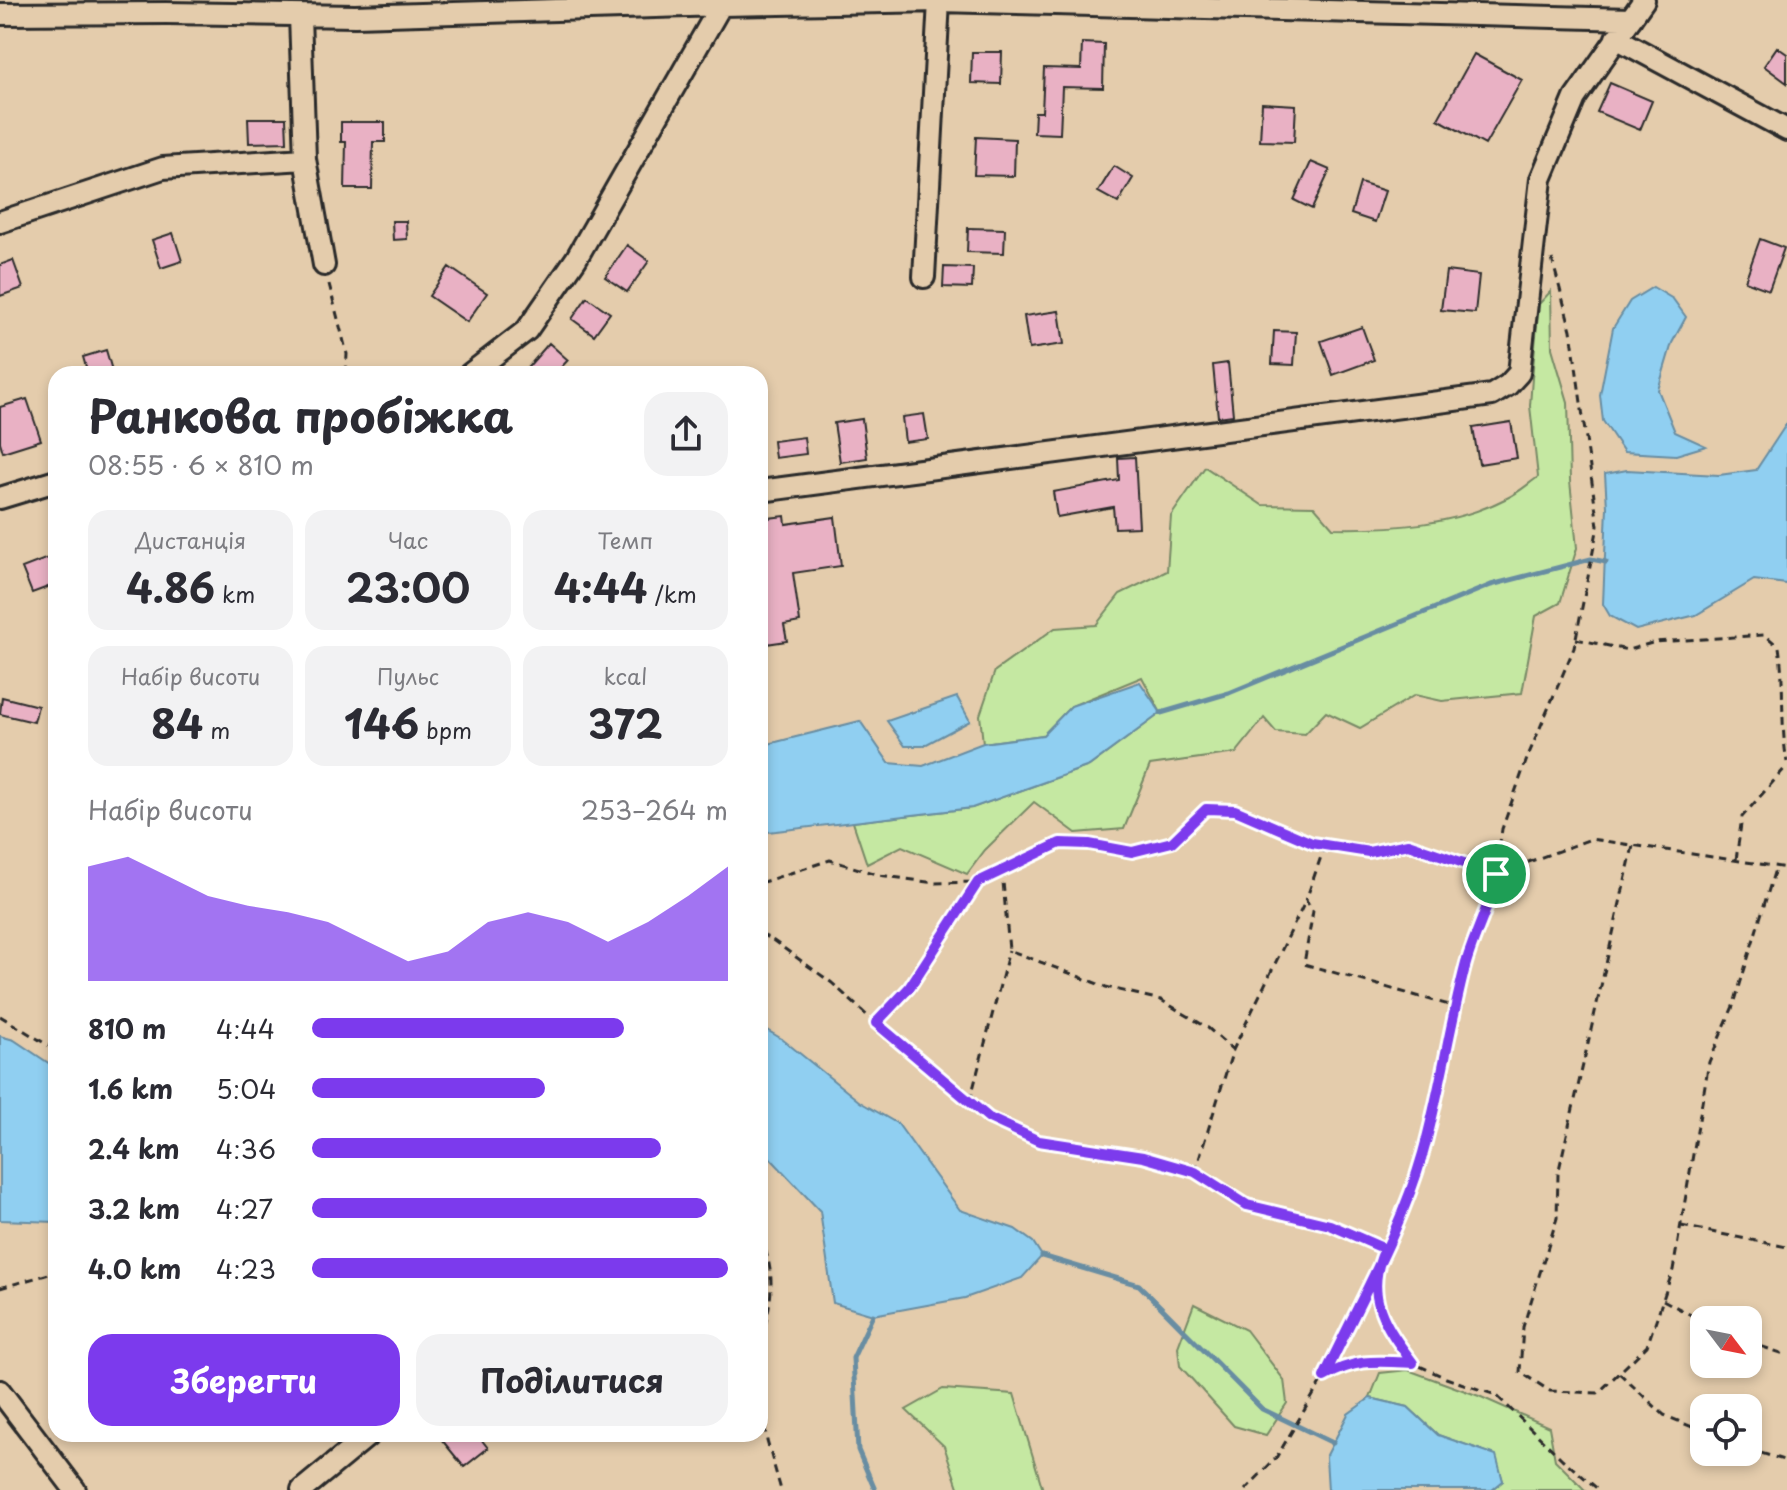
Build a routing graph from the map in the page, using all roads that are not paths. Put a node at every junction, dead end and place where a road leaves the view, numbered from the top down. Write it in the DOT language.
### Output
graph roads {
  1 [pos="1644,0"];
  2 [pos="939,1"];
  3 [pos="1144,3"];
  4 [pos="721,5"];
  5 [pos="167,6"];
  6 [pos="356,8"];
  7 [pos="0,14"];
  8 [pos="300,16"];
  9 [pos="1631,19"];
  10 [pos="1616,38"];
  11 [pos="1787,130"];
  12 [pos="305,159"];
  13 [pos="0,222"];
  14 [pos="324,265"];
  15 [pos="924,277"];
  16 [pos="480,366"];
  17 [pos="48,483"];
  18 [pos="768,490"];
  19 [pos="0,498"];
  20 [pos="0,1391"];
  21 [pos="360,1442"];
  22 [pos="75,1490"];
  23 [pos="302,1490"];
  1 -- 9 [label="street"];
  2 -- 3 [label="street"];
  2 -- 4 [label="street"];
  2 -- 15 [label="street"];
  3 -- 9 [label="street"];
  4 -- 6 [label="street"];
  4 -- 16 [label="street"];
  5 -- 7 [label="street"];
  5 -- 8 [label="street"];
  6 -- 8 [label="street"];
  8 -- 12 [label="street"];
  9 -- 10 [label="street"];
  10 -- 11 [label="street"];
  10 -- 18 [label="street"];
  12 -- 13 [label="street"];
  12 -- 14 [label="street"];
  17 -- 19 [label="street"];
  20 -- 22 [label="street"];
  21 -- 23 [label="street"];
}
